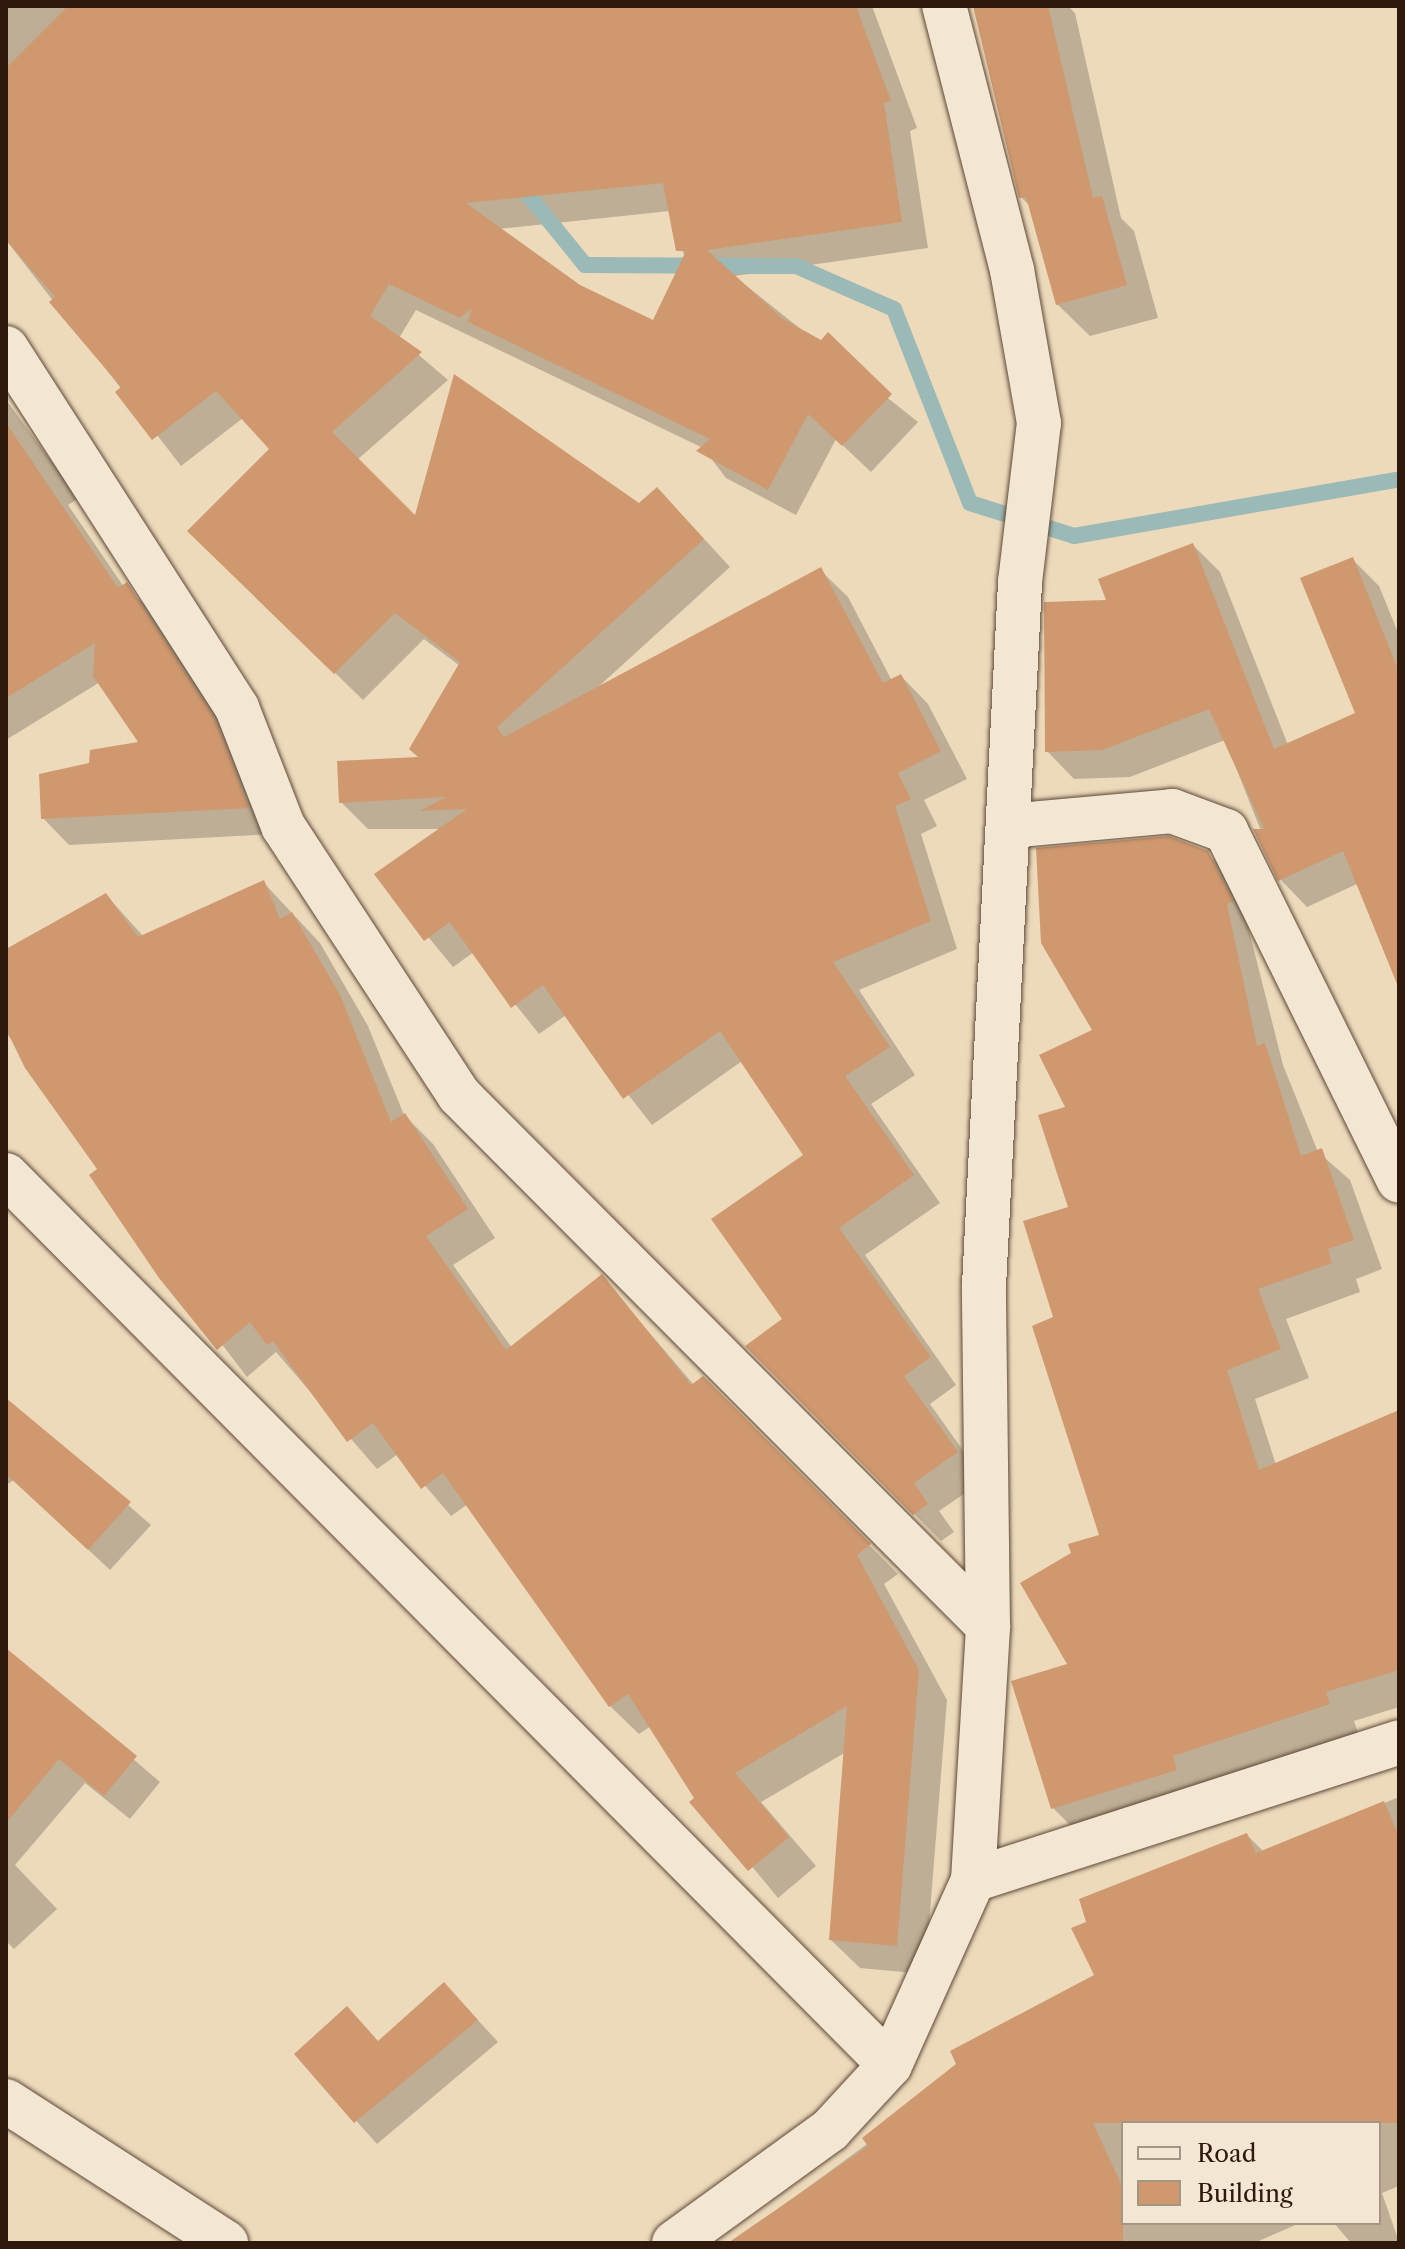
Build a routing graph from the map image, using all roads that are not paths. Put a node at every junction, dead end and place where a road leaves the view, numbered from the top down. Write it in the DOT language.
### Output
graph roads {
  1 [pos="944,6"];
  2 [pos="6,348"];
  3 [pos="1008,826"];
  4 [pos="6,1175"];
  5 [pos="1399,1181"];
  6 [pos="988,1626"];
  7 [pos="1399,1742"];
  8 [pos="973,1880"];
  9 [pos="890,2065"];
  10 [pos="6,2101"];
  11 [pos="226,2243"];
  12 [pos="674,2243"];
  1 -- 3 [label="street"];
  2 -- 6 [label="street"];
  3 -- 5 [label="street"];
  3 -- 6 [label="street"];
  4 -- 9 [label="street"];
  6 -- 8 [label="street"];
  7 -- 8 [label="street"];
  8 -- 9 [label="street"];
  9 -- 12 [label="street"];
  10 -- 11 [label="street"];
}
